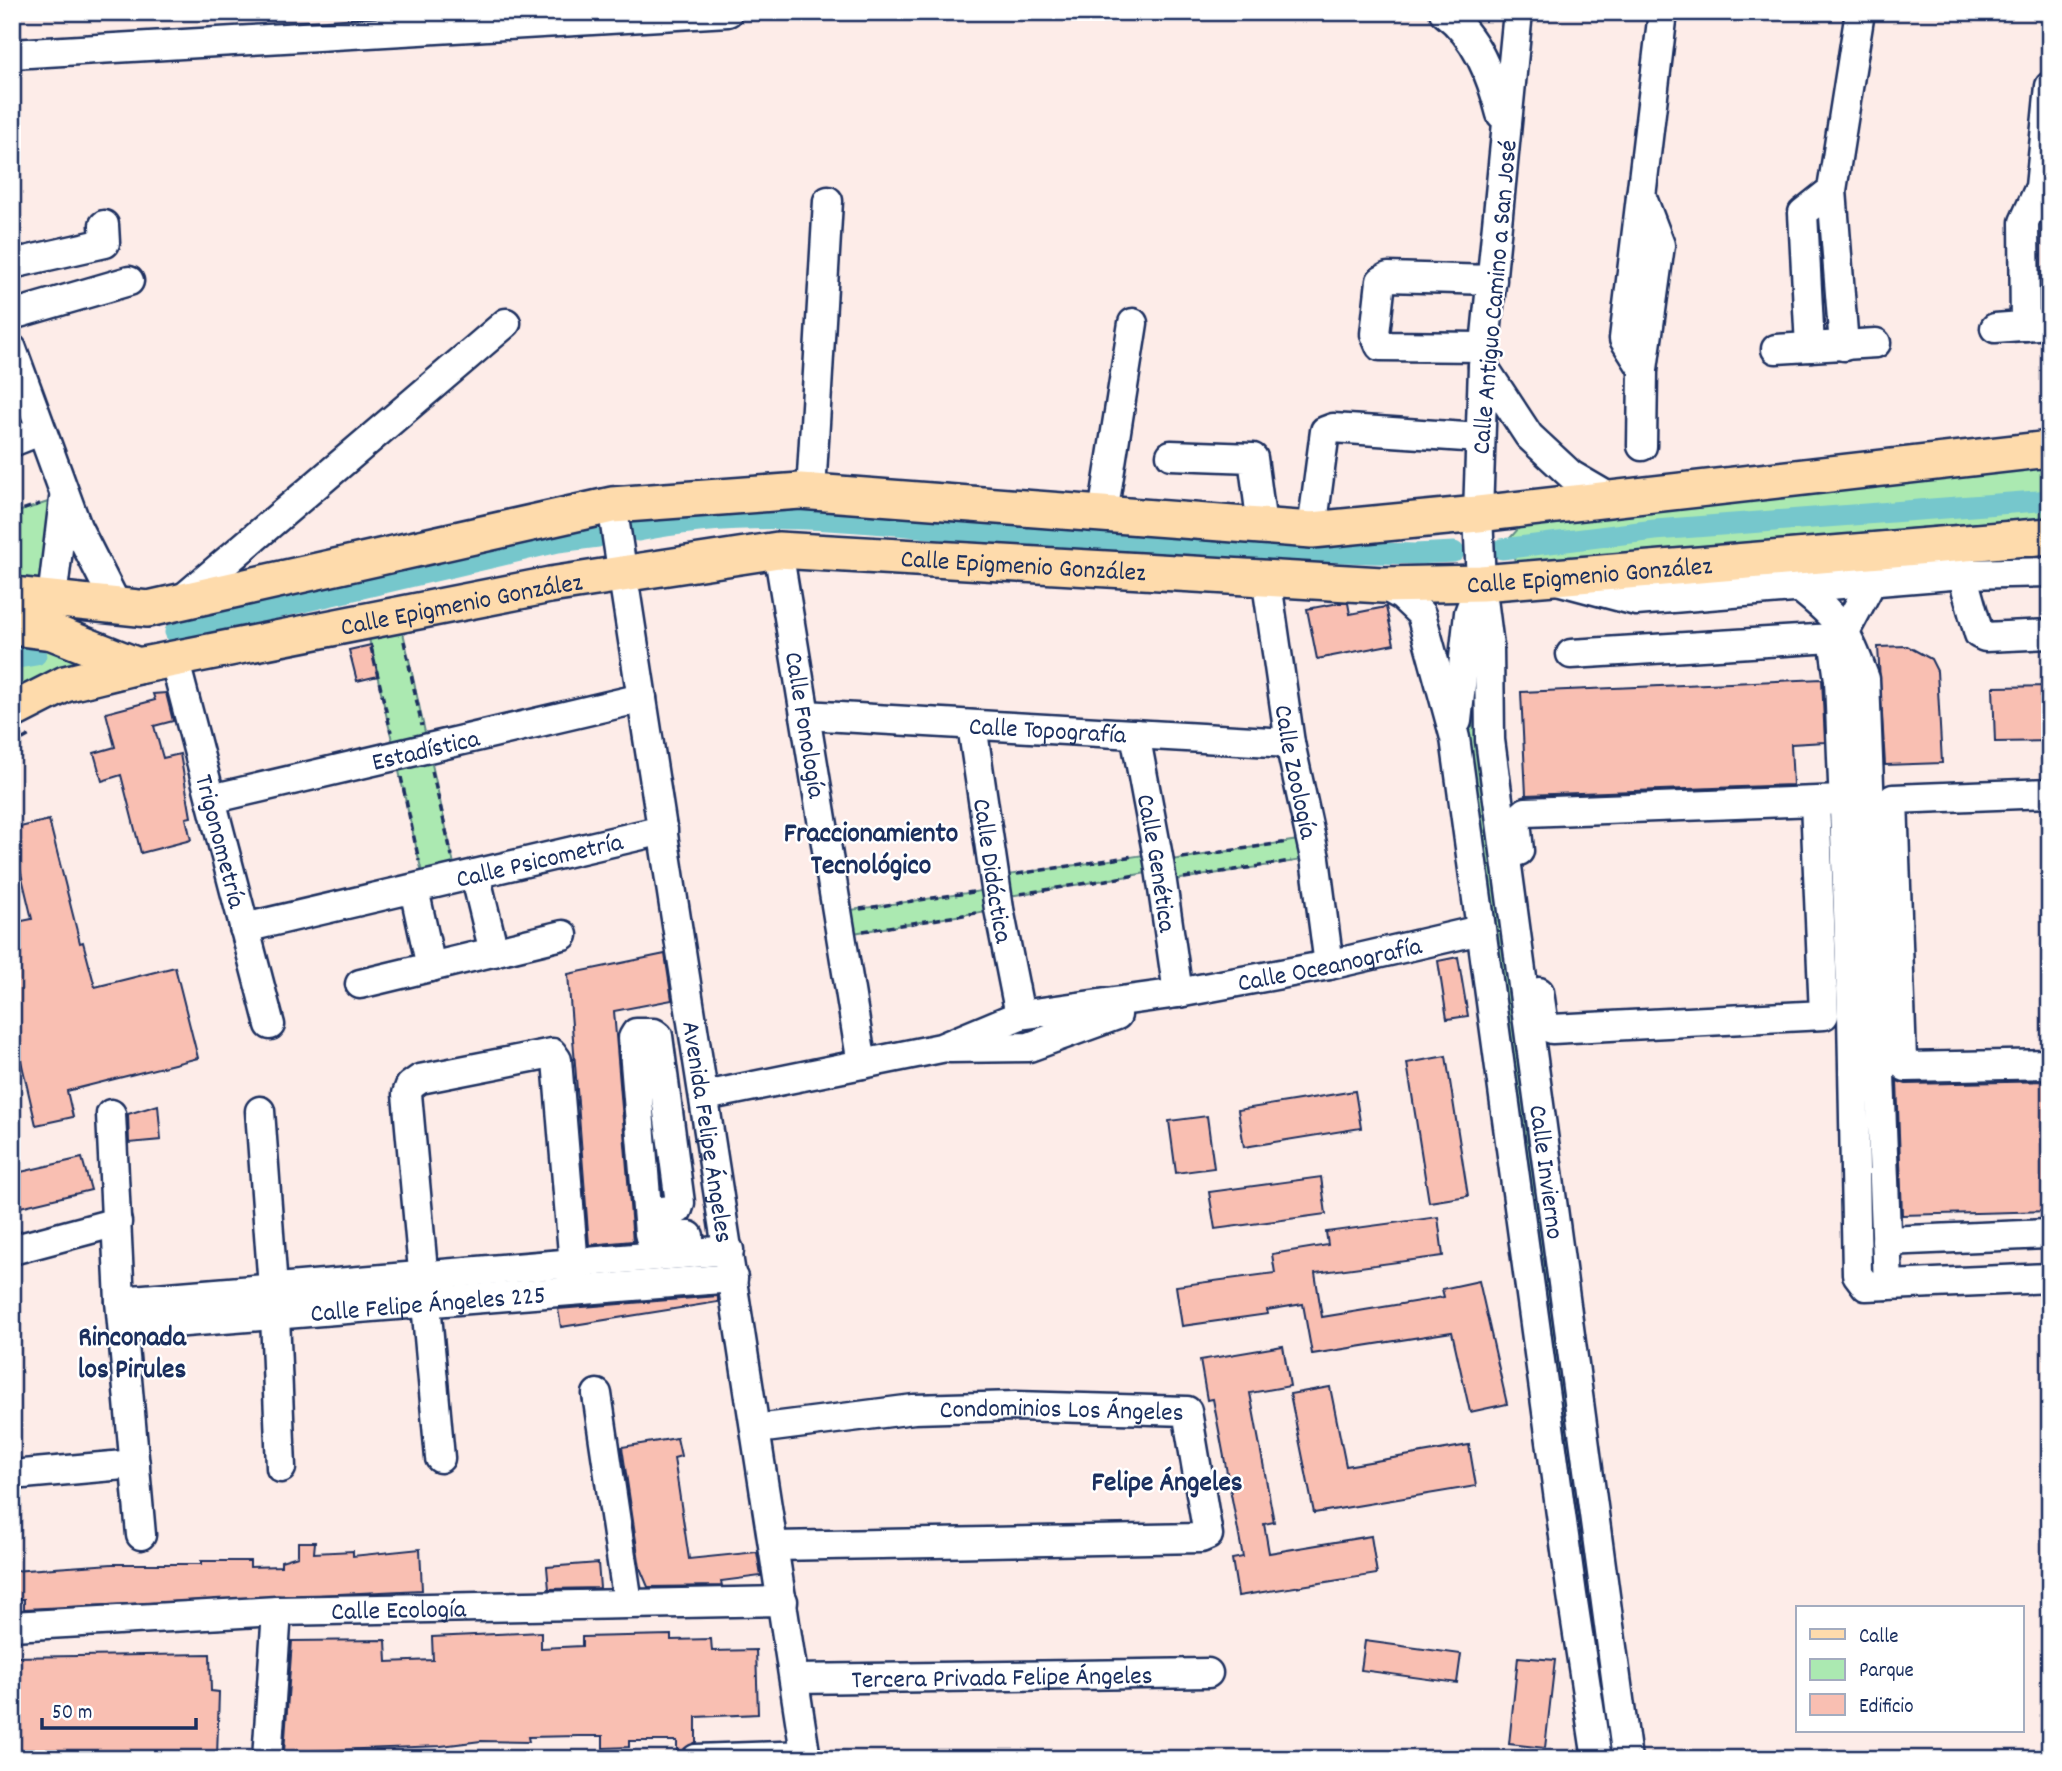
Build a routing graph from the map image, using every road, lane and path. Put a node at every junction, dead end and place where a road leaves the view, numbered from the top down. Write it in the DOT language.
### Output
graph roads {
  1 [pos="728,12"];
  2 [pos="1444,12"];
  3 [pos="1518,12"];
  4 [pos="1663,12"];
  5 [pos="1860,12"];
  6 [pos="12,54"];
  7 [pos="2050,86"];
  8 [pos="1506,134"];
  9 [pos="1832,190"];
  10 [pos="2045,198"];
  11 [pos="828,201"];
  12 [pos="104,225"];
  13 [pos="12,264"];
  14 [pos="1492,280"];
  15 [pos="129,281"];
  16 [pos="12,315"];
  17 [pos="506,323"];
  18 [pos="1133,323"];
  19 [pos="2038,325"];
  20 [pos="1995,328"];
  21 [pos="1876,343"];
  22 [pos="1844,346"];
  23 [pos="1810,347"];
  24 [pos="12,349"];
  25 [pos="1776,349"];
  26 [pos="1484,357"];
  27 [pos="40,431"];
  28 [pos="1480,438"];
  29 [pos="12,442"];
  30 [pos="1642,446"];
  31 [pos="2050,449"];
  32 [pos="1171,455"];
  33 [pos="811,492"];
  34 [pos="64,496"];
  35 [pos="1612,499"];
  36 [pos="612,505"];
  37 [pos="1103,514"];
  38 [pos="1478,519"];
  39 [pos="1262,526"];
  40 [pos="1312,530"];
  41 [pos="2050,536"];
  42 [pos="778,550"];
  43 [pos="1958,558"];
  44 [pos="623,572"];
  45 [pos="2050,572"];
  46 [pos="1266,576"];
  47 [pos="1548,577"];
  48 [pos="1481,579"];
  49 [pos="1871,583"];
  50 [pos="1382,584"];
  51 [pos="1800,588"];
  52 [pos="12,595"];
  53 [pos="52,599"];
  54 [pos="179,602"];
  55 [pos="117,606"];
  56 [pos="382,618"];
  57 [pos="12,627"];
  58 [pos="1840,634"];
  59 [pos="2050,634"];
  60 [pos="1797,639"];
  61 [pos="1571,654"];
  62 [pos="174,659"];
  63 [pos="138,666"];
  64 [pos="642,698"];
  65 [pos="12,711"];
  66 [pos="805,715"];
  67 [pos="972,724"];
  68 [pos="1135,734"];
  69 [pos="1455,738"];
  70 [pos="1290,743"];
  71 [pos="427,749"];
  72 [pos="397,757"];
  73 [pos="2050,793"];
  74 [pos="211,799"];
  75 [pos="1868,800"];
  76 [pos="1815,802"];
  77 [pos="663,830"];
  78 [pos="1313,848"];
  79 [pos="1159,867"];
  80 [pos="466,876"];
  81 [pos="419,888"];
  82 [pos="996,893"];
  83 [pos="1873,906"];
  84 [pos="1820,908"];
  85 [pos="839,923"];
  86 [pos="244,928"];
  87 [pos="1469,932"];
  88 [pos="563,935"];
  89 [pos="494,952"];
  90 [pos="1329,965"];
  91 [pos="431,967"];
  92 [pos="1469,984"];
  93 [pos="360,985"];
  94 [pos="1178,993"];
  95 [pos="1877,1014"];
  96 [pos="1020,1015"];
  97 [pos="1824,1015"];
  98 [pos="270,1025"];
  99 [pos="940,1048"];
  100 [pos="862,1064"];
  101 [pos="2050,1065"];
  102 [pos="706,1103"];
  103 [pos="260,1111"];
  104 [pos="111,1114"];
  105 [pos="667,1118"];
  106 [pos="648,1213"];
  107 [pos="117,1222"];
  108 [pos="2046,1234"];
  109 [pos="1886,1241"];
  110 [pos="12,1250"];
  111 [pos="729,1254"];
  112 [pos="575,1277"];
  113 [pos="2050,1278"];
  114 [pos="1888,1286"];
  115 [pos="425,1289"];
  116 [pos="274,1302"];
  117 [pos="122,1314"];
  118 [pos="597,1394"];
  119 [pos="757,1429"];
  120 [pos="440,1458"];
  121 [pos="135,1465"];
  122 [pos="281,1468"];
  123 [pos="12,1475"];
  124 [pos="141,1535"];
  125 [pos="775,1546"];
  126 [pos="783,1601"];
  127 [pos="628,1603"];
  128 [pos="277,1611"];
  129 [pos="12,1626"];
  130 [pos="1208,1674"];
  131 [pos="796,1679"];
  132 [pos="806,1757"];
  133 [pos="267,1759"];
  134 [pos="696,1759"];
  135 [pos="1597,1759"];
  136 [pos="1627,1759"];
  1 -- 6 [label="street"];
  2 -- 8 [label="street"];
  3 -- 8 [label="street, Calle Antiguo Camino a San José"];
  4 -- 30 [label="street"];
  5 -- 9 [label="street"];
  7 -- 10 [label="street"];
  8 -- 14 [label="street, Calle Antiguo Camino a San José"];
  9 -- 22 [label="street"];
  9 -- 23 [label="street"];
  10 -- 19 [label="street"];
  11 -- 33 [label="street"];
  12 -- 13 [label="street"];
  14 -- 26 [label="street, Calle Antiguo Camino a San José"];
  14 -- 26 [label="street"];
  15 -- 16 [label="street"];
  17 -- 54 [label="street"];
  18 -- 37 [label="street"];
  19 -- 20 [label="street"];
  21 -- 22 [label="street"];
  22 -- 23 [label="street"];
  23 -- 25 [label="street"];
  24 -- 27 [label="street"];
  26 -- 28 [label="street, Calle Antiguo Camino a San José"];
  26 -- 35 [label="street"];
  27 -- 29 [label="street"];
  27 -- 34 [label="street"];
  28 -- 38 [label="street, Calle Antiguo Camino a San José"];
  28 -- 40 [label="street"];
  31 -- 35 [label="main road, Calle Epigmenio González"];
  32 -- 39 [label="street"];
  33 -- 36 [label="main road, Calle Epigmenio González"];
  33 -- 37 [label="main road, Calle Epigmenio González"];
  34 -- 53 [label="street"];
  34 -- 55 [label="street"];
  35 -- 38 [label="main road, Calle Epigmenio González"];
  36 -- 44 [label="street, Avenida Felipe Ángeles"];
  36 -- 54 [label="main road, Calle Epigmenio González"];
  37 -- 39 [label="main road, Calle Epigmenio González"];
  38 -- 40 [label="main road, Calle Epigmenio González"];
  38 -- 48 [label="street, Calle Antiguo Camino a San José"];
  39 -- 40 [label="main road, Calle Epigmenio González"];
  41 -- 43 [label="main road, Calle Epigmenio González"];
  42 -- 44 [label="main road, Calle Epigmenio González"];
  42 -- 46 [label="main road, Calle Epigmenio González"];
  42 -- 66 [label="street, Calle Fonología"];
  43 -- 45 [label="street"];
  43 -- 47 [label="main road, Calle Epigmenio González"];
  43 -- 49 [label="street"];
  43 -- 59 [label="street"];
  44 -- 56 [label="main road, Calle Epigmenio González"];
  44 -- 64 [label="street, Avenida Felipe Ángeles"];
  46 -- 50 [label="main road, Calle Epigmenio González"];
  46 -- 70 [label="street, Calle Zoología"];
  47 -- 48 [label="main road, Calle Epigmenio González"];
  47 -- 51 [label="street"];
  48 -- 50 [label="main road, Calle Epigmenio González"];
  48 -- 69 [label="street"];
  48 -- 136 [label="street, Calle Invierno"];
  49 -- 51 [label="street"];
  49 -- 58 [label="street"];
  50 -- 69 [label="street"];
  51 -- 58 [label="street"];
  51 -- 60 [label="street"];
  52 -- 53 [label="main road, Calle Epigmenio González"];
  53 -- 55 [label="main road, Calle Epigmenio González"];
  54 -- 55 [label="main road, Calle Epigmenio González"];
  56 -- 62 [label="main road, Calle Epigmenio González"];
  56 -- 71 [label="path"];
  56 -- 72 [label="path"];
  57 -- 63 [label="main road"];
  58 -- 60 [label="street"];
  58 -- 75 [label="street"];
  60 -- 61 [label="street"];
  62 -- 63 [label="main road, Calle Epigmenio González"];
  62 -- 74 [label="street, Trigonometría"];
  63 -- 65 [label="main road, Calle Epigmenio González"];
  64 -- 71 [label="street, Estadística"];
  64 -- 77 [label="street, Avenida Felipe Ángeles"];
  66 -- 67 [label="street, Calle Topografía"];
  66 -- 85 [label="street, Calle Fonología"];
  67 -- 68 [label="street, Calle Topografía"];
  67 -- 82 [label="street, Calle Didáctica"];
  68 -- 70 [label="street, Calle Topografía"];
  68 -- 79 [label="street, Calle Genética"];
  69 -- 87 [label="street, Calle Invierno"];
  70 -- 78 [label="street, Calle Zoología"];
  71 -- 72 [label="street, Estadística"];
  71 -- 80 [label="path"];
  72 -- 74 [label="street, Estadística"];
  72 -- 81 [label="path"];
  73 -- 75 [label="street"];
  74 -- 86 [label="street, Trigonometría"];
  75 -- 76 [label="street"];
  75 -- 83 [label="street"];
  75 -- 83 [label="street"];
  76 -- 84 [label="street"];
  76 -- 97 [label="street"];
  77 -- 80 [label="street, Calle Psicometría"];
  77 -- 102 [label="street, Avenida Felipe Ángeles"];
  78 -- 79 [label="path"];
  78 -- 79 [label="path"];
  78 -- 90 [label="street, Calle Zoología"];
  79 -- 82 [label="path"];
  79 -- 82 [label="path"];
  79 -- 94 [label="street, Calle Genética"];
  80 -- 81 [label="street, Calle Psicometría"];
  80 -- 89 [label="street"];
  81 -- 86 [label="street, Calle Psicometría"];
  81 -- 91 [label="street"];
  82 -- 85 [label="path"];
  82 -- 85 [label="path"];
  82 -- 96 [label="street, Calle Didáctica"];
  83 -- 84 [label="street"];
  83 -- 95 [label="street"];
  83 -- 95 [label="street"];
  84 -- 97 [label="street"];
  85 -- 100 [label="street, Calle Fonología"];
  86 -- 98 [label="street, Trigonometría"];
  87 -- 90 [label="street, Calle Oceanografía"];
  87 -- 92 [label="street"];
  87 -- 135 [label="street, Calle Invierno"];
  88 -- 89 [label="street"];
  89 -- 91 [label="street"];
  90 -- 94 [label="street, Calle Oceanografía"];
  91 -- 93 [label="street"];
  94 -- 96 [label="street, Calle Oceanografía"];
  94 -- 99 [label="street, Calle Oceanografía"];
  95 -- 97 [label="street"];
  95 -- 101 [label="street"];
  95 -- 109 [label="street"];
  95 -- 114 [label="street"];
  96 -- 99 [label="street, Calle Oceanografía"];
  99 -- 100 [label="street, Calle Oceanografía"];
  100 -- 102 [label="street, Calle Oceanografía"];
  102 -- 105 [label="street, Calle Oceanografía"];
  102 -- 111 [label="street, Avenida Felipe Ángeles"];
  103 -- 116 [label="street"];
  104 -- 107 [label="street"];
  105 -- 106 [label="street"];
  105 -- 106 [label="street"];
  106 -- 111 [label="street"];
  107 -- 110 [label="street"];
  107 -- 117 [label="street"];
  108 -- 109 [label="street"];
  109 -- 114 [label="street"];
  111 -- 112 [label="street, Calle Felipe Ángeles 225"];
  111 -- 119 [label="street, Avenida Felipe Ángeles"];
  112 -- 115 [label="street, Calle Felipe Ángeles 225"];
  112 -- 115 [label="street"];
  113 -- 114 [label="street"];
  115 -- 116 [label="street, Calle Felipe Ángeles 225"];
  115 -- 120 [label="street"];
  116 -- 117 [label="street, Calle Felipe Ángeles 225"];
  116 -- 122 [label="street"];
  117 -- 121 [label="street"];
  118 -- 127 [label="street"];
  119 -- 125 [label="street, Avenida Felipe Ángeles"];
  119 -- 125 [label="street, Condominios Los Ángeles"];
  121 -- 123 [label="street"];
  121 -- 124 [label="street"];
  125 -- 126 [label="street, Avenida Felipe Ángeles"];
  126 -- 127 [label="street, Calle Ecología"];
  126 -- 131 [label="street, Avenida Felipe Ángeles"];
  127 -- 128 [label="street, Calle Ecología"];
  128 -- 129 [label="street, Calle Ecología"];
  128 -- 133 [label="street"];
  130 -- 131 [label="street, Tercera Privada Felipe Ángeles"];
  131 -- 132 [label="street, Avenida Felipe Ángeles"];
  132 -- 134 [label="street"];
}
